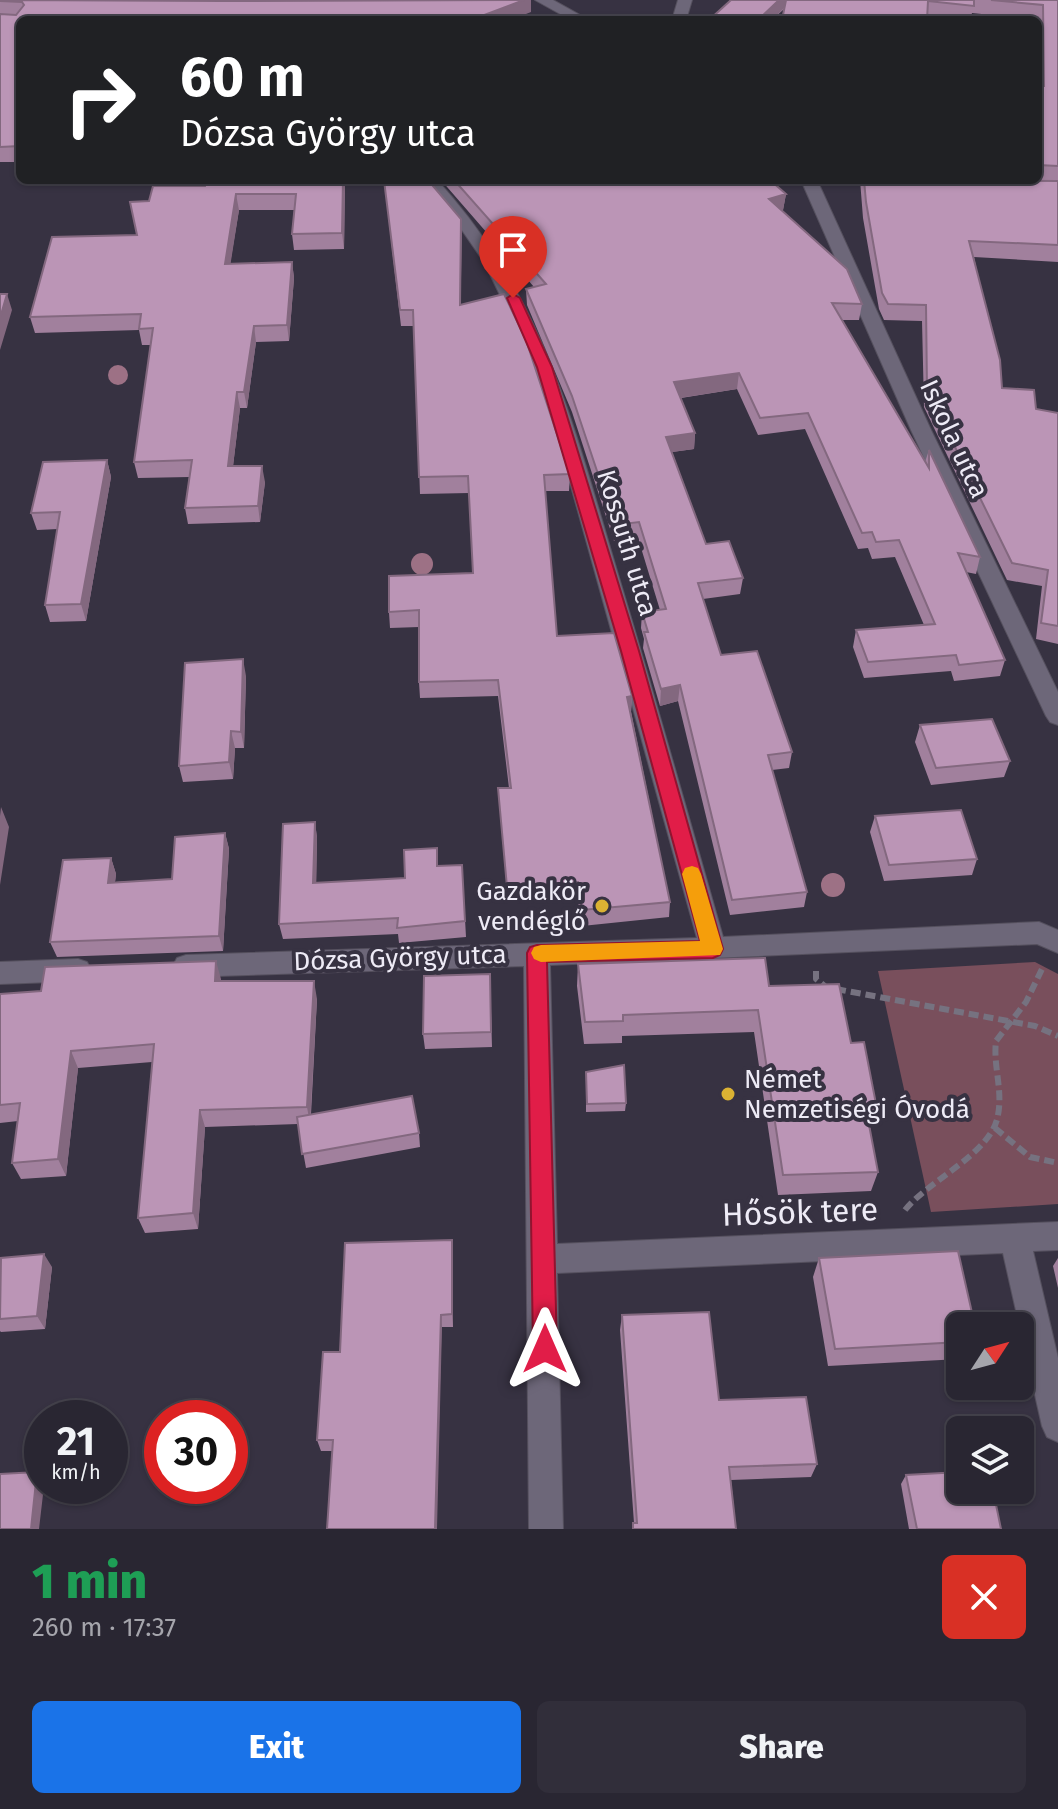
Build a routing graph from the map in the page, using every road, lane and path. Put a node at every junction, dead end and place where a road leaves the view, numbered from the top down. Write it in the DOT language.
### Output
graph roads {
  1 [pos="542,0"];
  2 [pos="574,16"];
  3 [pos="432,184"];
  4 [pos="811,184"];
  5 [pos="1058,716"];
  6 [pos="1050,939"];
  7 [pos="826,944"];
  8 [pos="713,949"];
  9 [pos="537,953"];
  10 [pos="158,967"];
  11 [pos="111,969"];
  12 [pos="0,973"];
  13 [pos="1007,1023"];
  14 [pos="1058,1036"];
  15 [pos="995,1128"];
  16 [pos="1058,1163"];
  17 [pos="1058,1236"];
  18 [pos="1015,1239"];
  19 [pos="893,1244"];
  20 [pos="544,1259"];
  21 [pos="1058,1426"];
  22 [pos="546,1529"];
  1 -- 2 [label="street"];
  3 -- 8 [label="street, Kossuth utca"];
  4 -- 5 [label="street, Iskola utca"];
  6 -- 7 [label="street, Dózsa György utca"];
  6 -- 13 [label="path"];
  7 -- 8 [label="street, Dózsa György utca"];
  7 -- 13 [label="path"];
  8 -- 9 [label="street, Dózsa György utca"];
  9 -- 10 [label="street, Dózsa György utca"];
  9 -- 20 [label="street"];
  11 -- 12 [label="street"];
  13 -- 14 [label="path"];
  13 -- 15 [label="path"];
  15 -- 16 [label="path"];
  15 -- 19 [label="path"];
  17 -- 18 [label="street, Hősök tere"];
  18 -- 19 [label="street, Hősök tere"];
  18 -- 21 [label="street"];
  19 -- 20 [label="street, Hősök tere"];
  20 -- 22 [label="street"];
}
